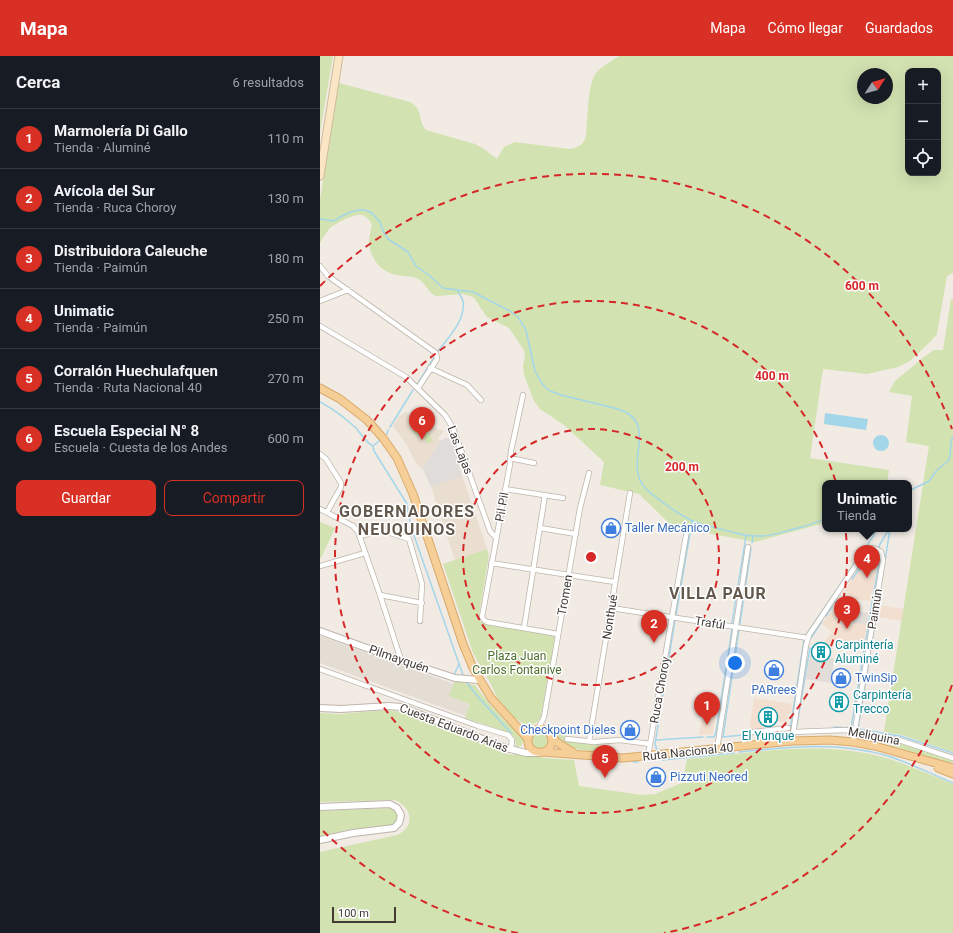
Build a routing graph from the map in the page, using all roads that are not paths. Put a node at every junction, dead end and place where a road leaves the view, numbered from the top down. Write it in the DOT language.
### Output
graph roads {
  1 [pos="340,56"];
  2 [pos="320,176"];
  3 [pos="320,266"];
  4 [pos="348,290"];
  5 [pos="320,301"];
  6 [pos="320,326"];
  7 [pos="430,368"];
  8 [pos="418,388"];
  9 [pos="322,390"];
  10 [pos="524,395"];
  11 [pos="481,400"];
  12 [pos="320,454"];
  13 [pos="510,458"];
  14 [pos="534,463"];
  15 [pos="589,473"];
  16 [pos="505,489"];
  17 [pos="630,493"];
  18 [pos="545,495"];
  19 [pos="563,498"];
  20 [pos="320,509"];
  21 [pos="327,512"];
  22 [pos="540,528"];
  23 [pos="687,530"];
  24 [pos="576,534"];
  25 [pos="360,536"];
  26 [pos="496,538"];
  27 [pos="748,547"];
  28 [pos="366,554"];
  29 [pos="491,563"];
  30 [pos="320,566"];
  31 [pos="533,569"];
  32 [pos="568,575"];
  33 [pos="615,582"];
  34 [pos="380,595"];
  35 [pos="422,603"];
  36 [pos="611,608"];
  37 [pos="672,617"];
  38 [pos="420,621"];
  39 [pos="736,627"];
  40 [pos="524,628"];
  41 [pos="320,631"];
  42 [pos="558,634"];
  43 [pos="808,638"];
  44 [pos="401,660"];
  45 [pos="320,669"];
  46 [pos="479,680"];
  47 [pos="320,708"];
  48 [pos="508,717"];
  49 [pos="544,717"];
  50 [pos="788,728"];
  51 [pos="537,729"];
  52 [pos="793,732"];
  53 [pos="855,732"];
  54 [pos="550,734"];
  55 [pos="567,739"];
  56 [pos="528,740"];
  57 [pos="590,741"];
  58 [pos="792,741"];
  59 [pos="853,742"];
  60 [pos="650,744"];
  61 [pos="744,746"];
  62 [pos="717,749"];
  63 [pos="513,750"];
  64 [pos="542,752"];
  65 [pos="577,754"];
  66 [pos="648,756"];
  67 [pos="916,758"];
  68 [pos="953,758"];
  69 [pos="953,768"];
  70 [pos="953,774"];
  71 [pos="320,806"];
  72 [pos="320,840"];
  1 -- 2 [label="main road"];
  3 -- 4 [label="street"];
  4 -- 5 [label="street"];
  4 -- 7 [label="street"];
  6 -- 8 [label="street, Las Lajas"];
  7 -- 8 [label="street"];
  7 -- 11 [label="street"];
  8 -- 26 [label="street, Las Lajas"];
  9 -- 46 [label="main road"];
  10 -- 13 [label="street, Pil Pil"];
  12 -- 21 [label="street"];
  13 -- 14 [label="street"];
  13 -- 16 [label="street, Pil Pil"];
  15 -- 24 [label="street, Tromen"];
  16 -- 18 [label="street"];
  16 -- 26 [label="street, Pil Pil"];
  17 -- 33 [label="street, Nonthué"];
  18 -- 19 [label="street"];
  18 -- 22 [label="street"];
  20 -- 21 [label="street"];
  21 -- 25 [label="street"];
  22 -- 24 [label="street"];
  22 -- 31 [label="street"];
  23 -- 37 [label="street, Ruca Choroy"];
  24 -- 32 [label="street, Tromen"];
  25 -- 28 [label="street"];
  25 -- 35 [label="street"];
  26 -- 29 [label="street, Pil Pil"];
  27 -- 39 [label="street"];
  28 -- 30 [label="street"];
  28 -- 34 [label="street"];
  29 -- 31 [label="street"];
  29 -- 40 [label="street, Pil Pil"];
  31 -- 32 [label="street"];
  31 -- 40 [label="street"];
  32 -- 33 [label="street"];
  32 -- 42 [label="street, Tromen"];
  33 -- 36 [label="street, Nonthué"];
  34 -- 35 [label="street"];
  34 -- 44 [label="street"];
  35 -- 38 [label="street"];
  36 -- 37 [label="street, Trafúl"];
  36 -- 57 [label="street, Nonthué"];
  37 -- 39 [label="street, Trafúl"];
  37 -- 60 [label="street, Ruca Choroy"];
  39 -- 43 [label="street, Trafúl"];
  39 -- 62 [label="street"];
  40 -- 42 [label="street"];
  41 -- 44 [label="street, Pilmayquén"];
  42 -- 49 [label="street, Tromen"];
  43 -- 52 [label="street"];
  43 -- 53 [label="street, Paimún"];
  44 -- 46 [label="street, Pilmayquén"];
  45 -- 63 [label="street"];
  46 -- 48 [label="main road"];
  47 -- 63 [label="street, Cuesta Eduardo Arias"];
  48 -- 51 [label="main road"];
  48 -- 56 [label="main road"];
  49 -- 51 [label="street, Tromen"];
  49 -- 54 [label="street, Tromen"];
  50 -- 61 [label="street"];
  51 -- 54 [label="main road"];
  51 -- 56 [label="main road"];
  52 -- 53 [label="street, Meliquina"];
  52 -- 58 [label="street"];
  53 -- 59 [label="street, Paimún"];
  53 -- 68 [label="street, Meliquina"];
  54 -- 64 [label="main road"];
  54 -- 65 [label="main road, Ruta Nacional 40"];
  55 -- 57 [label="street"];
  56 -- 63 [label="street, Cuesta Eduardo Arias"];
  56 -- 64 [label="main road"];
  57 -- 60 [label="street"];
  58 -- 59 [label="main road, Ruta Nacional 40"];
  58 -- 61 [label="main road, Ruta Nacional 40"];
  59 -- 67 [label="main road, Ruta Nacional 40"];
  60 -- 66 [label="street, Ruca Choroy"];
  61 -- 62 [label="main road, Ruta Nacional 40"];
  62 -- 66 [label="main road, Ruta Nacional 40"];
  63 -- 64 [label="street, Cuesta Eduardo Arias"];
  64 -- 65 [label="main road, Ruta Nacional 40"];
  65 -- 66 [label="main road, Ruta Nacional 40"];
  67 -- 69 [label="main road, Ruta Nacional 40"];
  67 -- 70 [label="main road, Ruta Nacional 40"];
  71 -- 72 [label="street"];
}
